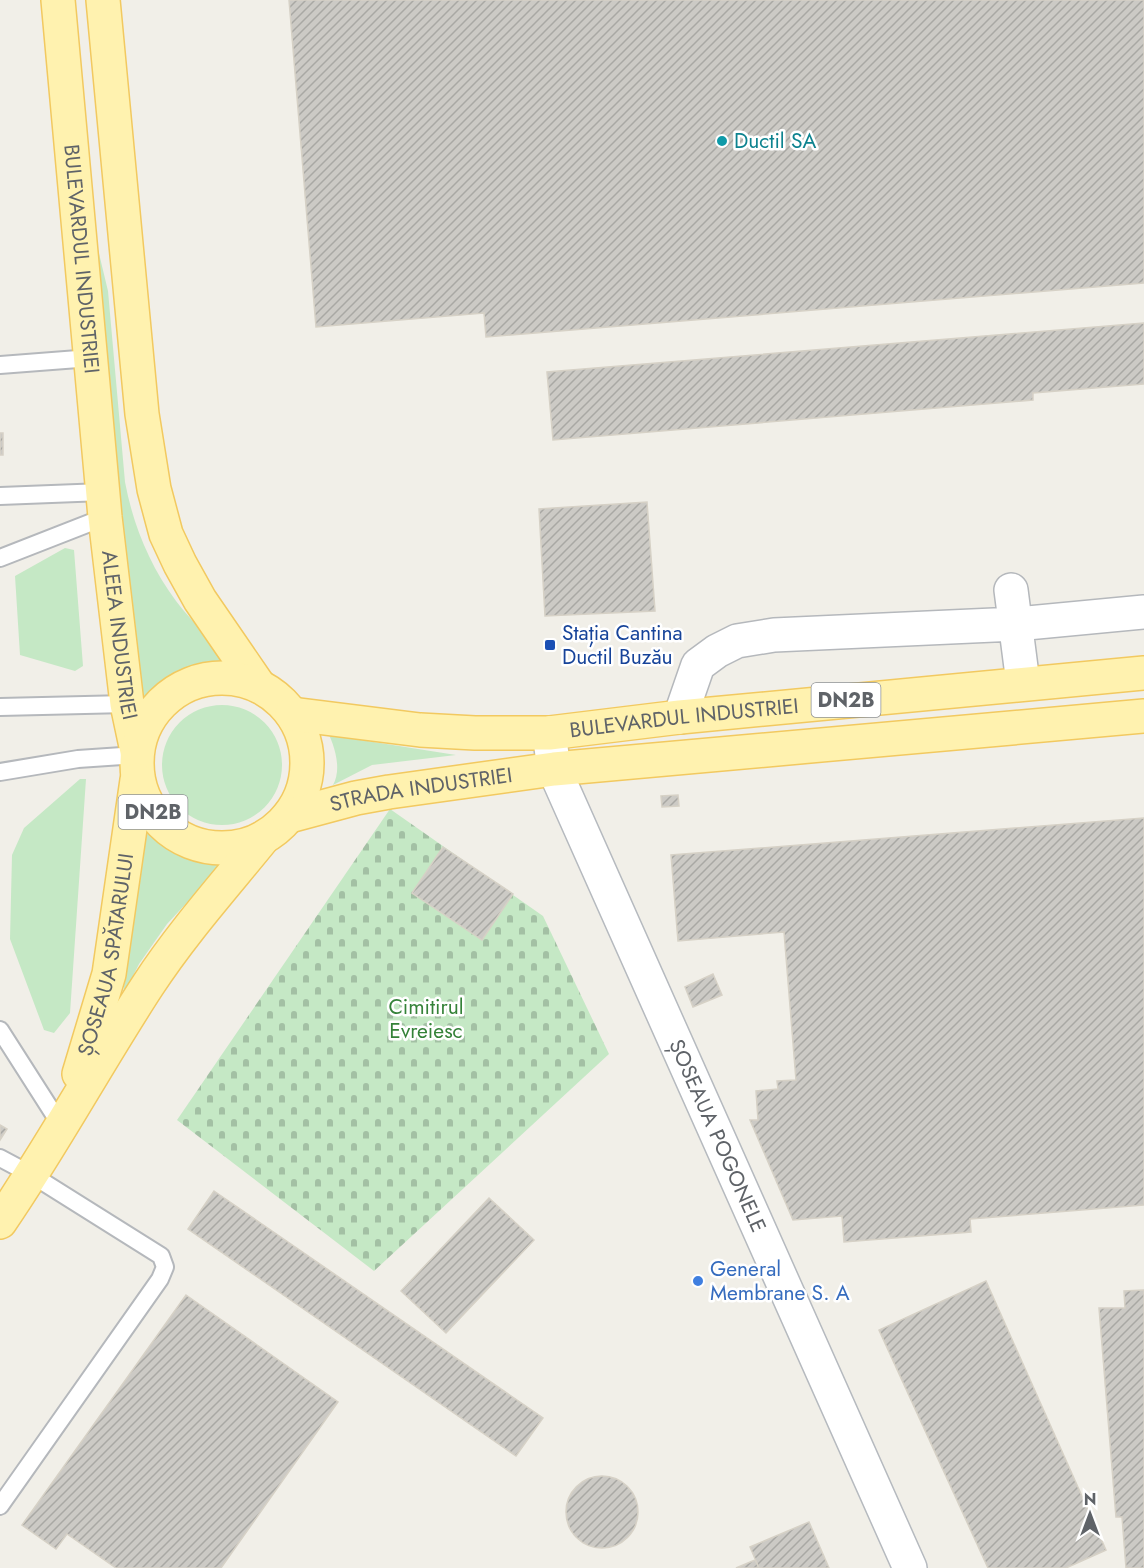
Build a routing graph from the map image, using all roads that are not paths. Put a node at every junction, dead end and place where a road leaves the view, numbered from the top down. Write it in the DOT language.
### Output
graph roads {
  1 [pos="58,0"];
  2 [pos="103,0"];
  3 [pos="91,358"];
  4 [pos="0,365"];
  5 [pos="0,496"];
  6 [pos="104,505"];
  7 [pos="0,558"];
  8 [pos="1011,590"];
  9 [pos="1144,612"];
  10 [pos="1016,624"];
  11 [pos="1144,672"];
  12 [pos="1023,683"];
  13 [pos="259,686"];
  14 [pos="126,704"];
  15 [pos="0,706"];
  16 [pos="292,714"];
  17 [pos="1144,716"];
  18 [pos="680,717"];
  19 [pos="549,733"];
  20 [pos="137,762"];
  21 [pos="554,769"];
  22 [pos="0,772"];
  23 [pos="289,816"];
  24 [pos="263,838"];
  25 [pos="0,1030"];
  26 [pos="62,1127"];
  27 [pos="0,1158"];
  28 [pos="32,1175"];
  29 [pos="0,1221"];
  30 [pos="0,1506"];
  31 [pos="910,1568"];
  1 -- 3 [label="main road, BULEVARDUL INDUSTRIEI"];
  2 -- 13 [label="main road"];
  3 -- 4 [label="lane"];
  3 -- 6 [label="main road, BULEVARDUL INDUSTRIEI"];
  5 -- 6 [label="lane"];
  6 -- 7 [label="lane"];
  6 -- 14 [label="main road, ALEEA INDUSTRIEI"];
  8 -- 10 [label="main road"];
  9 -- 10 [label="main road"];
  10 -- 12 [label="main road"];
  10 -- 18 [label="main road"];
  11 -- 12 [label="main road, BULEVARDUL INDUSTRIEI / DN2B"];
  12 -- 18 [label="main road, BULEVARDUL INDUSTRIEI / DN2B"];
  13 -- 16 [label="main road, ȘOSEAUA SPĂTARULUI / DN2B"];
  13 -- 20 [label="main road, ȘOSEAUA SPĂTARULUI / DN2B"];
  14 -- 15 [label="lane"];
  14 -- 20 [label="main road, ALEEA INDUSTRIEI"];
  16 -- 19 [label="main road, STRADA INDUSTRIEI / DN2B"];
  16 -- 23 [label="main road, ȘOSEAUA SPĂTARULUI / DN2B"];
  17 -- 21 [label="main road, BULEVARDUL INDUSTRIEI / DN2B"];
  18 -- 19 [label="main road, BULEVARDUL INDUSTRIEI / DN2B"];
  19 -- 21 [label="main road, ȘOSEAUA POGONELE"];
  20 -- 22 [label="lane"];
  20 -- 24 [label="main road, ȘOSEAUA SPĂTARULUI / DN2B"];
  20 -- 26 [label="main road, ȘOSEAUA SPĂTARULUI / DN2B"];
  21 -- 23 [label="main road, STRADA INDUSTRIEI / DN2B"];
  21 -- 31 [label="main road, ȘOSEAUA POGONELE"];
  23 -- 24 [label="main road, ȘOSEAUA SPĂTARULUI / DN2B"];
  24 -- 26 [label="main road, ȘOSEAUA SPĂTARULUI / DN2B"];
  25 -- 26 [label="lane"];
  26 -- 28 [label="main road, ȘOSEAUA SPĂTARULUI / DN2B"];
  27 -- 28 [label="lane"];
  28 -- 29 [label="main road, ȘOSEAUA SPĂTARULUI / DN2B"];
  28 -- 30 [label="lane"];
}
